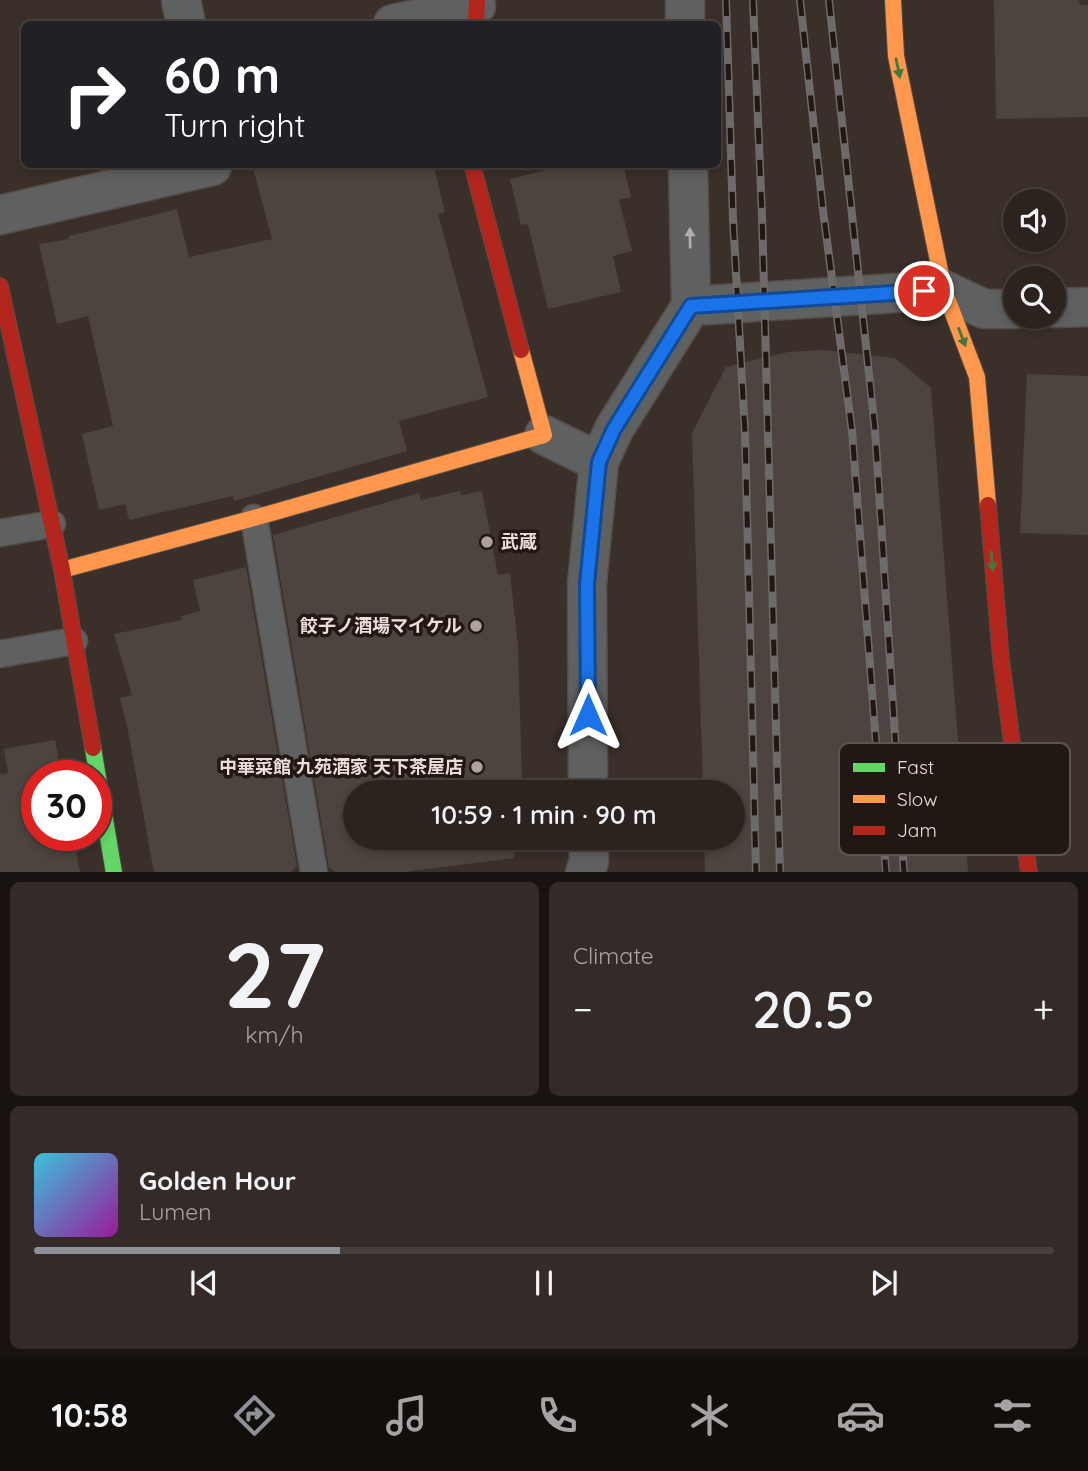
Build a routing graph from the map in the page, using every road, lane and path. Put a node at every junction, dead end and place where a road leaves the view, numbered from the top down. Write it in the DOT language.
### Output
graph roads {
  1 [pos="181,0"];
  2 [pos="685,0"];
  3 [pos="893,0"];
  4 [pos="476,10"];
  5 [pos="185,21"];
  6 [pos="411,21"];
  7 [pos="685,21"];
  8 [pos="203,168"];
  9 [pos="473,168"];
  10 [pos="688,168"];
  11 [pos="0,215"];
  12 [pos="0,286"];
  13 [pos="944,290"];
  14 [pos="691,306"];
  15 [pos="1088,307"];
  16 [pos="1066,308"];
  17 [pos="1003,309"];
  18 [pos="544,435"];
  19 [pos="599,462"];
  20 [pos="254,518"];
  21 [pos="52,524"];
  22 [pos="0,533"];
  23 [pos="62,570"];
  24 [pos="74,641"];
  25 [pos="0,654"];
  26 [pos="1012,743"];
  27 [pos="588,780"];
  28 [pos="589,850"];
  29 [pos="114,872"];
  30 [pos="314,872"];
  31 [pos="585,872"];
  1 -- 5 [label="street"];
  2 -- 7 [label="street"];
  3 -- 13 [label="street, one-way"];
  4 -- 6 [label="street"];
  8 -- 11 [label="street"];
  9 -- 18 [label="street"];
  14 -- 10 [label="street, one-way"];
  12 -- 21 [label="street"];
  13 -- 14 [label="street"];
  13 -- 17 [label="street"];
  13 -- 26 [label="street, one-way"];
  14 -- 19 [label="street"];
  15 -- 16 [label="street"];
  18 -- 19 [label="street"];
  18 -- 20 [label="street"];
  19 -- 27 [label="street"];
  20 -- 23 [label="street"];
  20 -- 30 [label="lane"];
  21 -- 22 [label="lane"];
  21 -- 23 [label="street"];
  23 -- 24 [label="street"];
  24 -- 25 [label="lane"];
  24 -- 29 [label="street"];
  28 -- 31 [label="street"];
}
